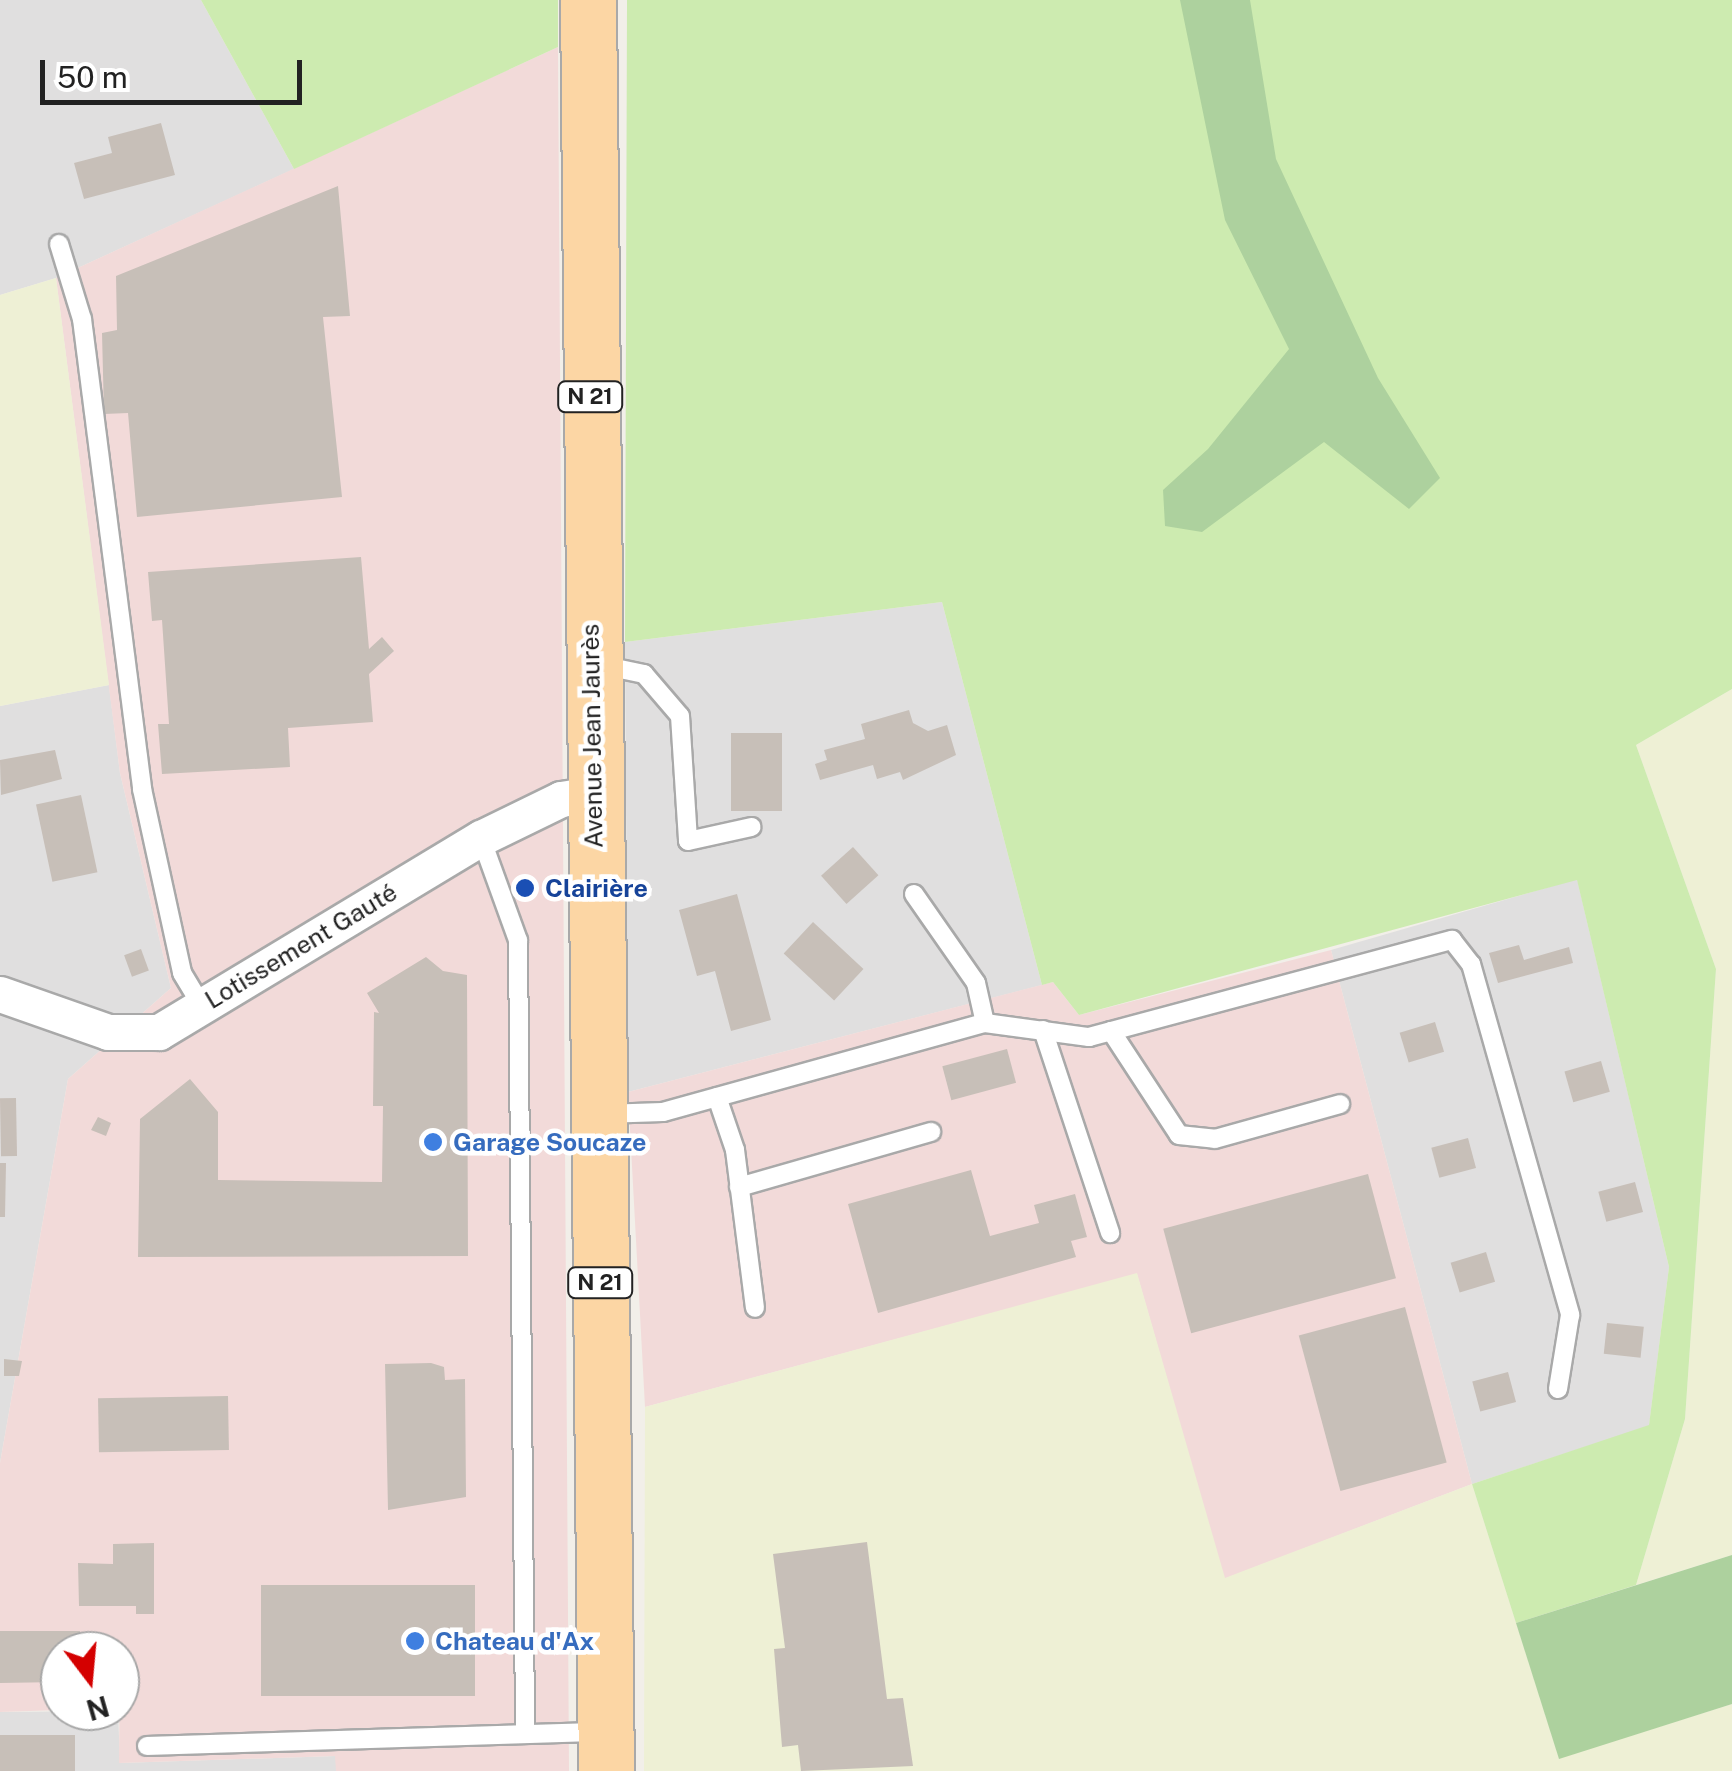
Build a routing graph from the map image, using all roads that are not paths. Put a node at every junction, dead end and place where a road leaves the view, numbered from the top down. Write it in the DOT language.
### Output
graph roads {
  1 [pos="588,0"];
  2 [pos="59,244"];
  3 [pos="591,663"];
  4 [pos="593,794"];
  5 [pos="751,827"];
  6 [pos="480,838"];
  7 [pos="914,894"];
  8 [pos="0,994"];
  9 [pos="202,1006"];
  10 [pos="985,1022"];
  11 [pos="1044,1030"];
  12 [pos="1110,1030"];
  13 [pos="717,1097"];
  14 [pos="1340,1104"];
  15 [pos="597,1114"];
  16 [pos="931,1132"];
  17 [pos="739,1186"];
  18 [pos="1110,1233"];
  19 [pos="754,1308"];
  20 [pos="1558,1389"];
  21 [pos="525,1734"];
  22 [pos="147,1746"];
  23 [pos="606,1751"];
  1 -- 3 [label="main road, Avenue Jean Jaurès / N 21"];
  2 -- 9 [label="lane"];
  3 -- 4 [label="main road, Avenue Jean Jaurès / N 21"];
  3 -- 5 [label="lane"];
  4 -- 6 [label="street, Lotissement Gauté"];
  4 -- 15 [label="main road, Avenue Jean Jaurès / N 21"];
  6 -- 9 [label="street, Lotissement Gauté"];
  6 -- 21 [label="lane"];
  7 -- 10 [label="lane"];
  8 -- 9 [label="street, Lotissement Gauté"];
  10 -- 11 [label="lane"];
  10 -- 13 [label="lane"];
  11 -- 12 [label="lane"];
  11 -- 18 [label="lane"];
  12 -- 14 [label="lane"];
  12 -- 20 [label="lane"];
  13 -- 15 [label="lane"];
  13 -- 17 [label="lane"];
  15 -- 23 [label="main road, Avenue Jean Jaurès / N 21"];
  16 -- 17 [label="lane"];
  17 -- 19 [label="lane"];
  21 -- 22 [label="lane"];
  21 -- 23 [label="lane"];
}
